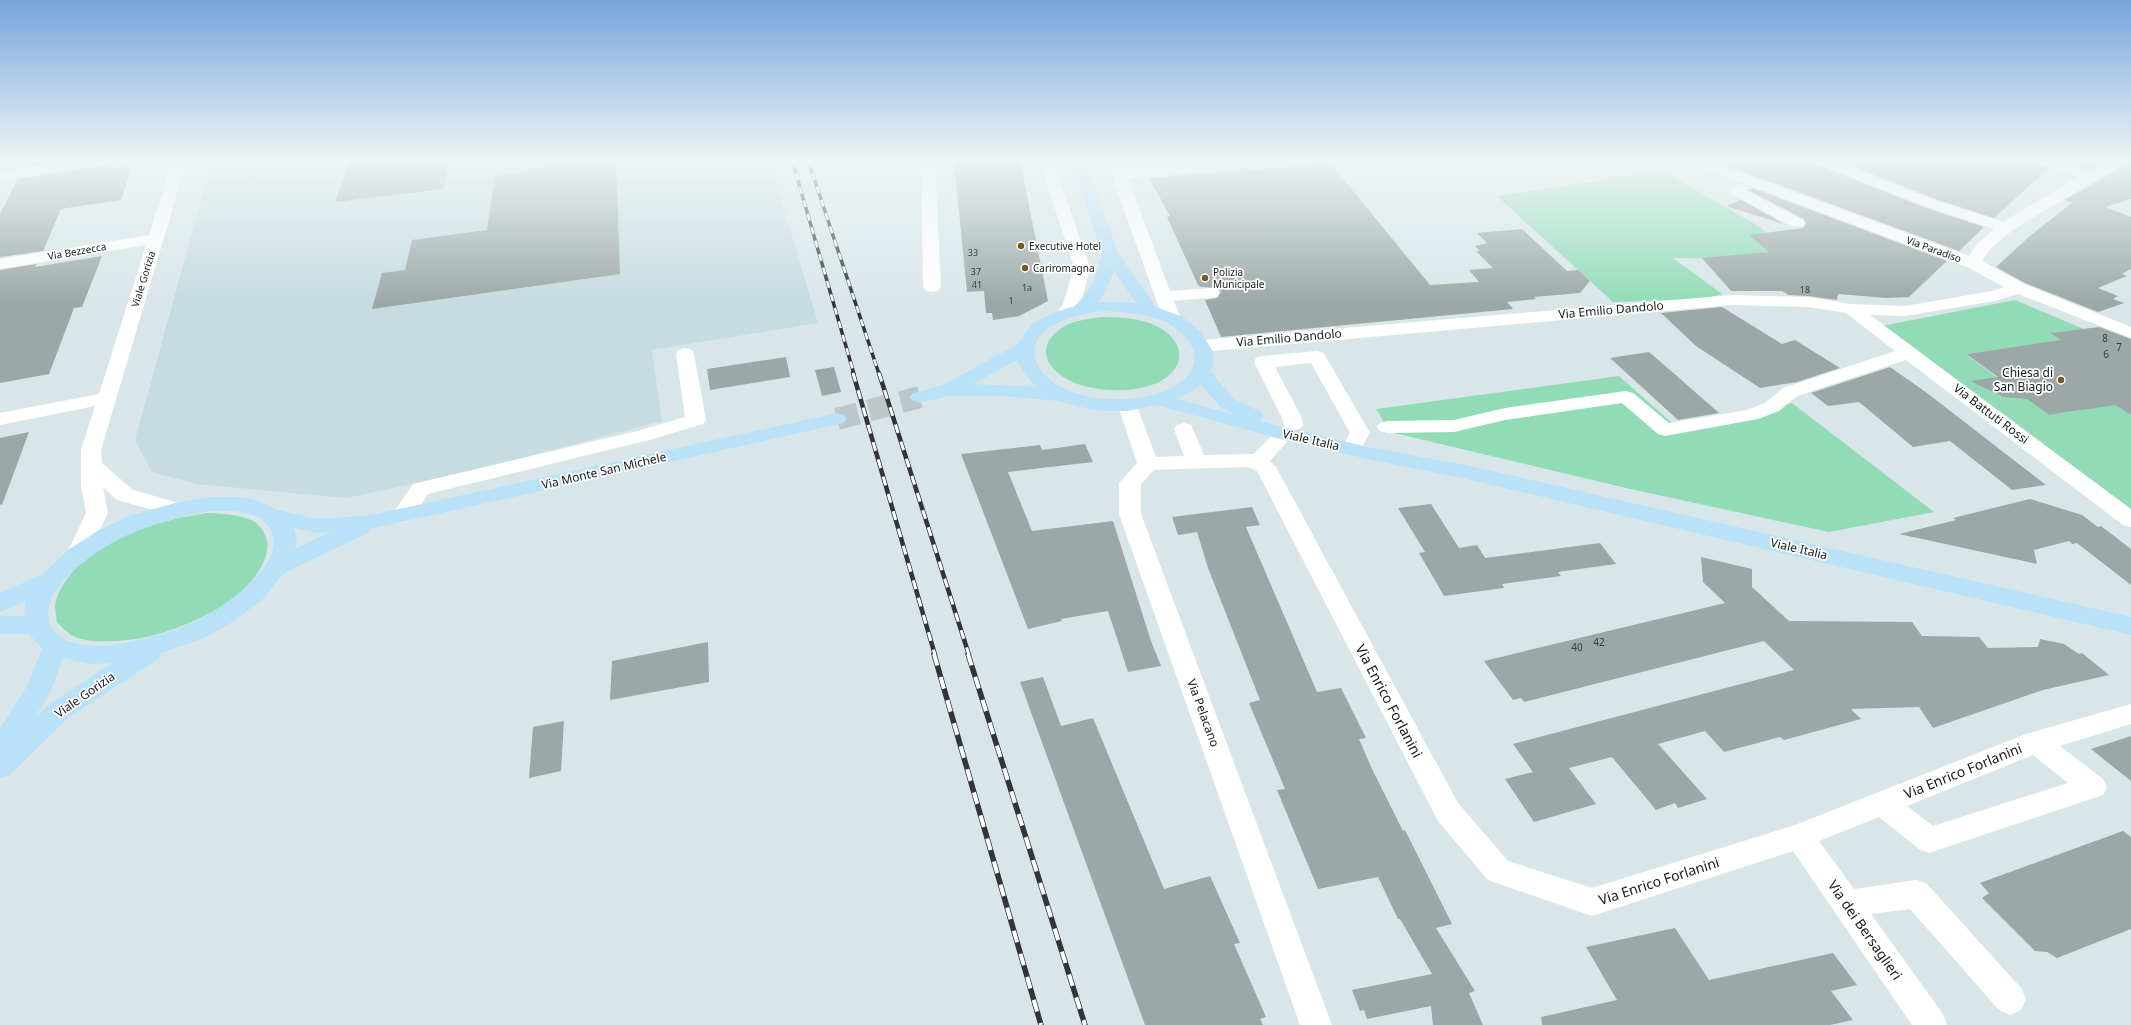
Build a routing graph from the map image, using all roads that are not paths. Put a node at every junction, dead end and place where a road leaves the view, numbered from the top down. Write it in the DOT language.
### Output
graph roads {
  1 [pos="165,208"];
  2 [pos="930,208"];
  3 [pos="1062,208"];
  4 [pos="1094,208"];
  5 [pos="1131,208"];
  6 [pos="1769,208"];
  7 [pos="1823,208"];
  8 [pos="1944,208"];
  9 [pos="2038,208"];
  10 [pos="1797,223"];
  11 [pos="2005,228"];
  12 [pos="155,238"];
  13 [pos="1110,253"];
  14 [pos="1973,263"];
  15 [pos="0,264"];
  16 [pos="932,287"];
  17 [pos="2018,288"];
  18 [pos="1211,293"];
  19 [pos="1164,298"];
  20 [pos="1851,309"];
  21 [pos="1073,311"];
  22 [pos="1150,311"];
  23 [pos="1172,319"];
  24 [pos="2131,334"];
  25 [pos="1202,346"];
  26 [pos="1026,347"];
  27 [pos="1909,352"];
  28 [pos="685,354"];
  29 [pos="1201,372"];
  30 [pos="948,390"];
  31 [pos="1063,395"];
  32 [pos="920,397"];
  33 [pos="107,398"];
  34 [pos="1158,400"];
  35 [pos="1128,405"];
  36 [pos="0,419"];
  37 [pos="836,419"];
  38 [pos="1387,427"];
  39 [pos="1184,429"];
  40 [pos="1289,430"];
  41 [pos="1354,444"];
  42 [pos="1258,462"];
  43 [pos="1197,463"];
  44 [pos="1148,464"];
  45 [pos="92,465"];
  46 [pos="175,509"];
  47 [pos="403,515"];
  48 [pos="273,516"];
  49 [pos="2131,520"];
  50 [pos="372,522"];
  51 [pos="78,555"];
  52 [pos="277,567"];
  53 [pos="51,580"];
  54 [pos="0,603"];
  55 [pos="0,625"];
  56 [pos="36,625"];
  57 [pos="2131,626"];
  58 [pos="158,646"];
  59 [pos="55,647"];
  60 [pos="2131,714"];
  61 [pos="2036,742"];
  62 [pos="0,751"];
  63 [pos="0,767"];
  64 [pos="1883,803"];
  65 [pos="1799,836"];
  66 [pos="1847,904"];
  67 [pos="2010,999"];
  68 [pos="1316,1025"];
  69 [pos="1931,1025"];
  1 -- 12 [label="street, Viale Gorizia"];
  2 -- 16 [label="street"];
  3 -- 21 [label="street"];
  4 -- 13 [label="main road"];
  5 -- 19 [label="street"];
  6 -- 10 [label="street"];
  7 -- 14 [label="street, Via Paradiso"];
  8 -- 11 [label="street"];
  9 -- 11 [label="street"];
  11 -- 14 [label="street"];
  12 -- 15 [label="street, Via Bezzecca"];
  12 -- 33 [label="street, Viale Gorizia"];
  13 -- 21 [label="main road"];
  13 -- 22 [label="main road"];
  14 -- 17 [label="street, Via Paradiso"];
  17 -- 20 [label="street, Via Emilio Dandolo"];
  17 -- 24 [label="street, Via Paradiso"];
  18 -- 19 [label="street"];
  19 -- 23 [label="street"];
  20 -- 25 [label="street, Via Emilio Dandolo"];
  20 -- 27 [label="street, Via Battuti Rossi"];
  21 -- 22 [label="main road"];
  21 -- 26 [label="main road"];
  22 -- 23 [label="main road"];
  23 -- 25 [label="main road"];
  25 -- 29 [label="main road"];
  26 -- 30 [label="main road"];
  26 -- 31 [label="main road"];
  27 -- 38 [label="street"];
  27 -- 49 [label="street, Via Battuti Rossi"];
  28 -- 47 [label="street"];
  29 -- 34 [label="main road"];
  29 -- 40 [label="main road, Viale Italia"];
  30 -- 31 [label="main road"];
  30 -- 32 [label="main road"];
  31 -- 35 [label="main road"];
  33 -- 36 [label="street"];
  33 -- 45 [label="street, Viale Gorizia"];
  34 -- 35 [label="main road"];
  34 -- 40 [label="main road, Viale Italia"];
  35 -- 44 [label="street"];
  37 -- 47 [label="main road, Via Monte San Michele"];
  39 -- 43 [label="street"];
  40 -- 41 [label="main road, Viale Italia"];
  40 -- 41 [label="street"];
  40 -- 42 [label="street"];
  41 -- 57 [label="main road, Viale Italia"];
  42 -- 43 [label="street"];
  42 -- 65 [label="street, Via Enrico Forlanini"];
  43 -- 44 [label="street"];
  44 -- 68 [label="street, Via Pelacano"];
  45 -- 46 [label="street"];
  45 -- 51 [label="street, Viale Gorizia"];
  46 -- 48 [label="main road, Via Monte San Michele"];
  46 -- 51 [label="main road, Via Monte San Michele"];
  47 -- 50 [label="main road, Via Monte San Michele"];
  48 -- 50 [label="main road, Via Monte San Michele"];
  48 -- 52 [label="main road"];
  50 -- 52 [label="main road, Via Monte San Michele"];
  51 -- 53 [label="main road, Via Monte San Michele"];
  52 -- 58 [label="main road"];
  53 -- 54 [label="main road"];
  53 -- 56 [label="main road"];
  55 -- 56 [label="main road"];
  56 -- 59 [label="main road"];
  58 -- 59 [label="main road"];
  58 -- 63 [label="main road, Viale Gorizia"];
  59 -- 62 [label="main road"];
  60 -- 61 [label="street, Via Enrico Forlanini"];
  61 -- 64 [label="street, Via Enrico Forlanini"];
  61 -- 64 [label="street"];
  64 -- 65 [label="street, Via Enrico Forlanini"];
  65 -- 66 [label="street, Via dei Bersaglieri"];
  66 -- 67 [label="street"];
  66 -- 69 [label="street, Via dei Bersaglieri"];
}
